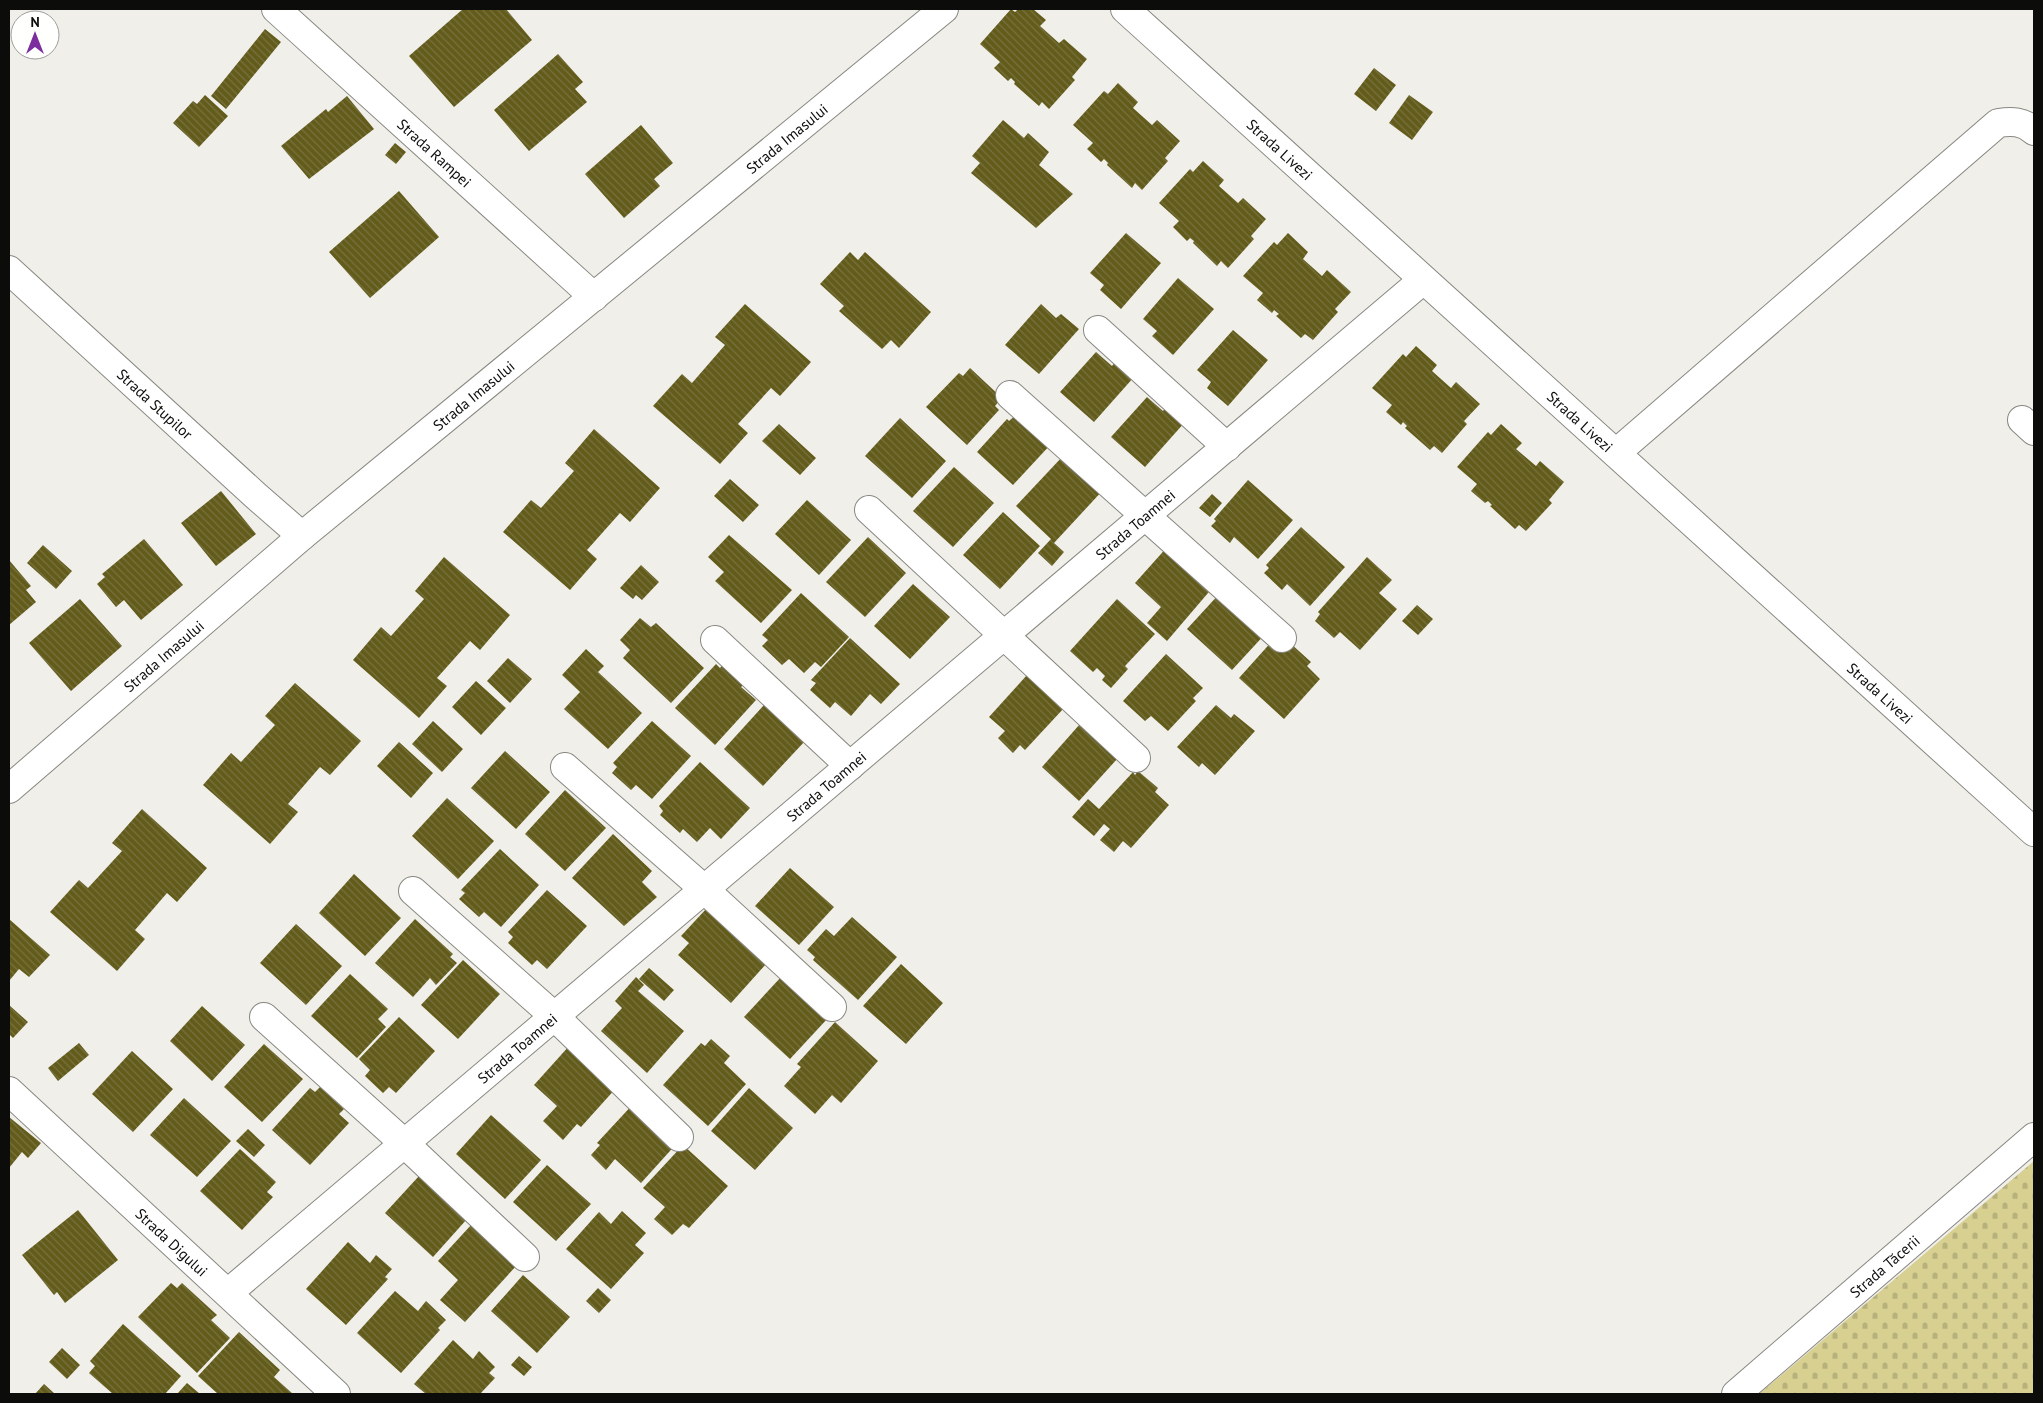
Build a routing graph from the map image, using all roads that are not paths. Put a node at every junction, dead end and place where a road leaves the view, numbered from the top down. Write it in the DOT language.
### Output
graph roads {
  1 [pos="276,9"];
  2 [pos="944,9"];
  3 [pos="1125,9"];
  4 [pos="2034,131"];
  5 [pos="9,270"];
  6 [pos="1423,280"];
  7 [pos="594,296"];
  8 [pos="1098,330"];
  9 [pos="1010,395"];
  10 [pos="1227,447"];
  11 [pos="1616,454"];
  12 [pos="869,510"];
  13 [pos="1146,516"];
  14 [pos="302,536"];
  15 [pos="1004,635"];
  16 [pos="1282,638"];
  17 [pos="715,640"];
  18 [pos="1136,758"];
  19 [pos="850,766"];
  20 [pos="565,767"];
  21 [pos="10,787"];
  22 [pos="2034,832"];
  23 [pos="704,889"];
  24 [pos="413,892"];
  25 [pos="832,1007"];
  26 [pos="554,1016"];
  27 [pos="264,1017"];
  28 [pos="9,1091"];
  29 [pos="679,1137"];
  30 [pos="2034,1137"];
  31 [pos="404,1143"];
  32 [pos="525,1257"];
  33 [pos="228,1293"];
  34 [pos="327,1392"];
  35 [pos="1736,1394"];
  1 -- 7 [label="street, Strada Rampei"];
  2 -- 7 [label="street, Strada Imasului"];
  3 -- 6 [label="street, Strada Livezi"];
  4 -- 11 [label="street"];
  5 -- 14 [label="street, Strada Stupilor"];
  6 -- 10 [label="street, Strada Toamnei"];
  6 -- 11 [label="street, Strada Livezi"];
  7 -- 14 [label="street, Strada Imasului"];
  8 -- 10 [label="street"];
  9 -- 13 [label="street"];
  10 -- 13 [label="street, Strada Toamnei"];
  11 -- 22 [label="street, Strada Livezi"];
  12 -- 15 [label="street"];
  13 -- 15 [label="street, Strada Toamnei"];
  13 -- 16 [label="street"];
  14 -- 21 [label="street, Strada Imasului"];
  15 -- 18 [label="street"];
  15 -- 19 [label="street, Strada Toamnei"];
  17 -- 19 [label="street"];
  19 -- 23 [label="street, Strada Toamnei"];
  20 -- 23 [label="street"];
  23 -- 25 [label="street"];
  23 -- 26 [label="street, Strada Toamnei"];
  24 -- 26 [label="street"];
  26 -- 29 [label="street"];
  26 -- 31 [label="street, Strada Toamnei"];
  27 -- 31 [label="street"];
  28 -- 33 [label="street, Strada Digului"];
  30 -- 35 [label="street, Strada Tăcerii"];
  31 -- 32 [label="street"];
  31 -- 33 [label="street, Strada Toamnei"];
  33 -- 34 [label="street, Strada Digului"];
}
